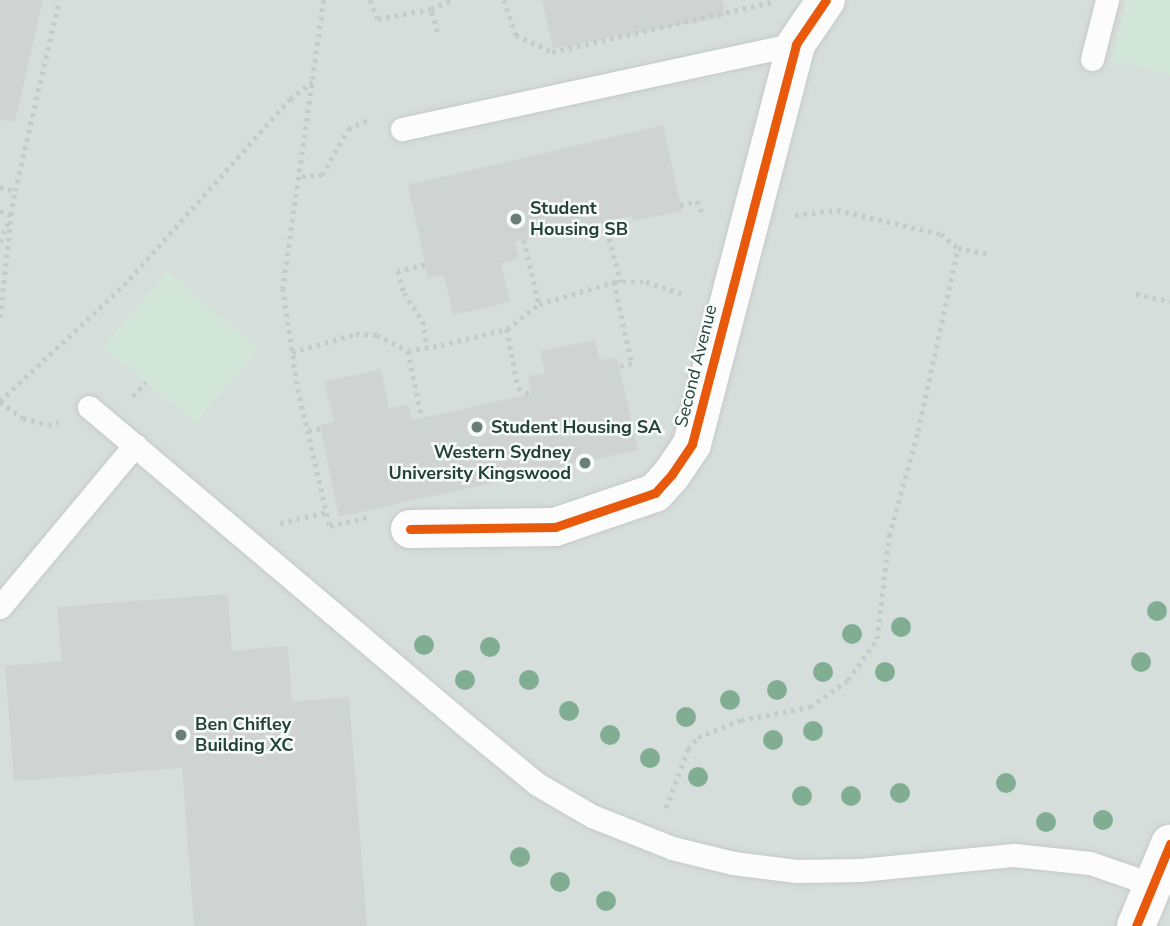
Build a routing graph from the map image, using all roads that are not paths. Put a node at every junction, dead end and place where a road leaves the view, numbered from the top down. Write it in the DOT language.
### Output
graph roads {
  1 [pos="1107,0"];
  2 [pos="812,19"];
  3 [pos="1093,59"];
  4 [pos="402,129"];
  5 [pos="89,407"];
  6 [pos="135,445"];
  7 [pos="410,529"];
  8 [pos="0,607"];
  9 [pos="1170,844"];
  10 [pos="1154,885"];
  11 [pos="1136,926"];
  1 -- 3 [label="lane"];
  2 -- 4 [label="lane"];
  2 -- 7 [label="street, Second Avenue"];
  5 -- 6 [label="lane"];
  6 -- 8 [label="lane"];
  6 -- 10 [label="lane"];
  9 -- 10 [label="street"];
  10 -- 11 [label="street"];
}
